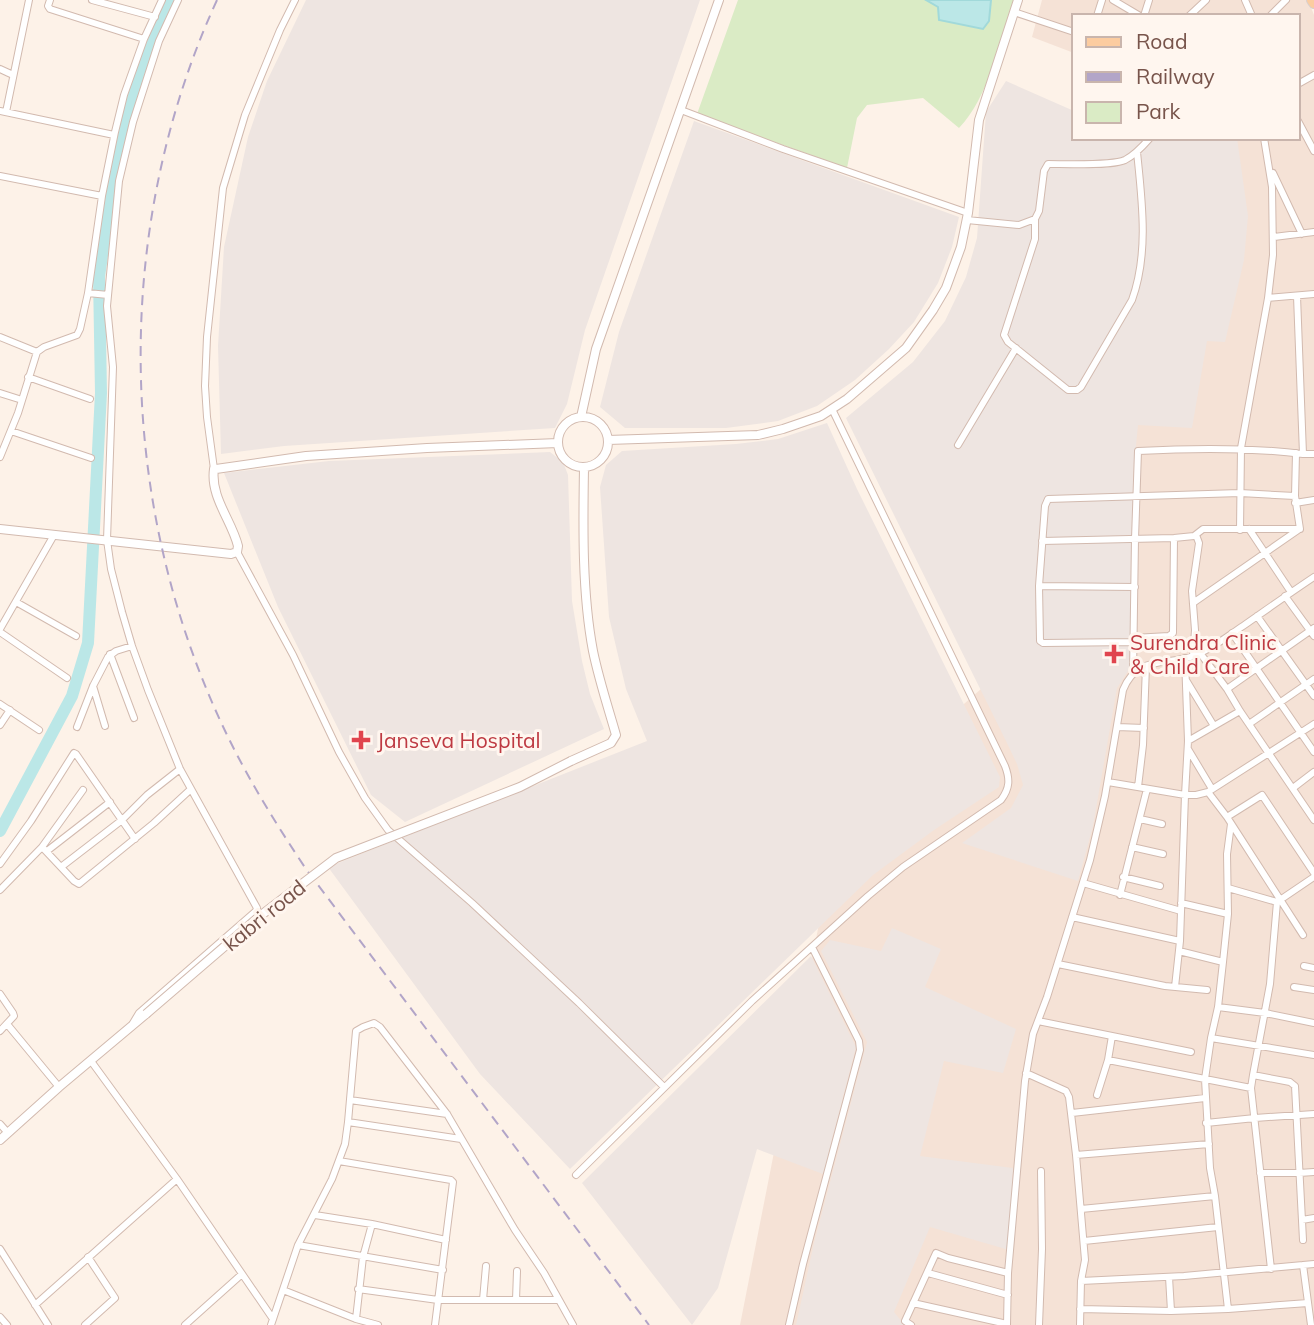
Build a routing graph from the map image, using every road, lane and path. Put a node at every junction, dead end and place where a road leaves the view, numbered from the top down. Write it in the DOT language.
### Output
graph roads {
  1 [pos="29,0"];
  2 [pos="50,0"];
  3 [pos="92,0"];
  4 [pos="162,0"];
  5 [pos="178,0"];
  6 [pos="295,0"];
  7 [pos="719,0"];
  8 [pos="1018,0"];
  9 [pos="1113,0"];
  10 [pos="1206,0"];
  11 [pos="1286,0"];
  12 [pos="1014,12"];
  13 [pos="1138,14"];
  14 [pos="1191,14"];
  15 [pos="1272,14"];
  16 [pos="155,17"];
  17 [pos="1072,31"];
  18 [pos="144,39"];
  19 [pos="0,69"];
  20 [pos="13,75"];
  21 [pos="1312,77"];
  22 [pos="1314,86"];
  23 [pos="681,110"];
  24 [pos="3,112"];
  25 [pos="1300,125"];
  26 [pos="114,135"];
  27 [pos="1148,140"];
  28 [pos="1264,140"];
  29 [pos="1314,150"];
  30 [pos="1137,152"];
  31 [pos="111,153"];
  32 [pos="125,156"];
  33 [pos="1269,166"];
  34 [pos="0,176"];
  35 [pos="102,196"];
  36 [pos="967,217"];
  37 [pos="1035,219"];
  38 [pos="1314,232"];
  39 [pos="1302,234"];
  40 [pos="97,236"];
  41 [pos="1274,237"];
  42 [pos="113,239"];
  43 [pos="88,293"];
  44 [pos="1314,294"];
  45 [pos="108,295"];
  46 [pos="1297,296"];
  47 [pos="1268,298"];
  48 [pos="0,337"];
  49 [pos="1016,348"];
  50 [pos="37,352"];
  51 [pos="28,377"];
  52 [pos="0,393"];
  53 [pos="90,399"];
  54 [pos="22,400"];
  55 [pos="832,409"];
  56 [pos="581,417"];
  57 [pos="10,431"];
  58 [pos="608,440"];
  59 [pos="558,443"];
  60 [pos="958,445"];
  61 [pos="1241,448"];
  62 [pos="1299,453"];
  63 [pos="1314,454"];
  64 [pos="0,457"];
  65 [pos="91,458"];
  66 [pos="584,468"];
  67 [pos="214,469"];
  68 [pos="1240,493"];
  69 [pos="1136,496"];
  70 [pos="1295,500"];
  71 [pos="1314,500"];
  72 [pos="0,529"];
  73 [pos="1249,529"];
  74 [pos="1300,529"];
  75 [pos="1240,530"];
  76 [pos="54,534"];
  77 [pos="1196,535"];
  78 [pos="1174,538"];
  79 [pos="104,539"];
  80 [pos="1135,539"];
  81 [pos="1042,541"];
  82 [pos="237,552"];
  83 [pos="1265,552"];
  84 [pos="1313,578"];
  85 [pos="1039,586"];
  86 [pos="1135,587"];
  87 [pos="1288,594"];
  88 [pos="16,602"];
  89 [pos="1193,603"];
  90 [pos="1257,616"];
  91 [pos="0,630"];
  92 [pos="1313,632"];
  93 [pos="1232,634"];
  94 [pos="76,636"];
  95 [pos="1133,640"];
  96 [pos="132,646"];
  97 [pos="1283,651"];
  98 [pos="110,654"];
  99 [pos="1197,654"];
  100 [pos="1185,658"];
  101 [pos="1146,666"];
  102 [pos="1258,669"];
  103 [pos="1133,674"];
  104 [pos="67,678"];
  105 [pos="1185,679"];
  106 [pos="1314,679"];
  107 [pos="1306,685"];
  108 [pos="93,686"];
  109 [pos="1227,689"];
  110 [pos="1314,696"];
  111 [pos="1280,702"];
  112 [pos="0,704"];
  113 [pos="10,710"];
  114 [pos="1240,711"];
  115 [pos="134,718"];
  116 [pos="1249,724"];
  117 [pos="1314,724"];
  118 [pos="0,725"];
  119 [pos="105,726"];
  120 [pos="1214,726"];
  121 [pos="77,727"];
  122 [pos="1117,727"];
  123 [pos="1144,729"];
  124 [pos="39,730"];
  125 [pos="1301,733"];
  126 [pos="1188,745"];
  127 [pos="1314,752"];
  128 [pos="1269,754"];
  129 [pos="180,769"];
  130 [pos="1314,772"];
  131 [pos="1108,782"];
  132 [pos="1138,787"];
  133 [pos="1293,788"];
  134 [pos="191,789"];
  135 [pos="1147,789"];
  136 [pos="83,790"];
  137 [pos="1210,790"];
  138 [pos="1185,795"];
  139 [pos="110,802"];
  140 [pos="1140,819"];
  141 [pos="1314,820"];
  142 [pos="122,821"];
  143 [pos="1229,821"];
  144 [pos="1162,824"];
  145 [pos="135,839"];
  146 [pos="1132,847"];
  147 [pos="44,849"];
  148 [pos="1163,854"];
  149 [pos="0,864"];
  150 [pos="61,867"];
  151 [pos="1314,875"];
  152 [pos="1124,877"];
  153 [pos="1083,883"];
  154 [pos="1160,886"];
  155 [pos="1228,888"];
  156 [pos="0,890"];
  157 [pos="1119,895"];
  158 [pos="1278,900"];
  159 [pos="1181,907"];
  160 [pos="1228,914"];
  161 [pos="1072,917"];
  162 [pos="1303,934"];
  163 [pos="1180,942"];
  164 [pos="812,947"];
  165 [pos="1179,951"];
  166 [pos="1223,962"];
  167 [pos="1058,964"];
  168 [pos="1304,966"];
  169 [pos="1314,968"];
  170 [pos="1175,987"];
  171 [pos="1294,987"];
  172 [pos="1207,990"];
  173 [pos="1314,990"];
  174 [pos="0,994"];
  175 [pos="1218,1007"];
  176 [pos="1265,1013"];
  177 [pos="1038,1021"];
  178 [pos="1314,1023"];
  179 [pos="7,1024"];
  180 [pos="131,1027"];
  181 [pos="0,1031"];
  182 [pos="1112,1036"];
  183 [pos="1211,1038"];
  184 [pos="1258,1046"];
  185 [pos="1191,1052"];
  186 [pos="1314,1055"];
  187 [pos="1108,1060"];
  188 [pos="91,1061"];
  189 [pos="1026,1073"];
  190 [pos="1252,1075"];
  191 [pos="1205,1079"];
  192 [pos="59,1087"];
  193 [pos="664,1087"];
  194 [pos="1251,1088"];
  195 [pos="1097,1095"];
  196 [pos="1205,1098"];
  197 [pos="350,1100"];
  198 [pos="1072,1113"];
  199 [pos="447,1114"];
  200 [pos="1314,1114"];
  201 [pos="1296,1115"];
  202 [pos="1255,1118"];
  203 [pos="348,1122"];
  204 [pos="0,1124"];
  205 [pos="1206,1124"];
  206 [pos="8,1133"];
  207 [pos="461,1139"];
  208 [pos="0,1140"];
  209 [pos="1209,1144"];
  210 [pos="1076,1155"];
  211 [pos="339,1161"];
  212 [pos="1041,1171"];
  213 [pos="1314,1171"];
  214 [pos="1260,1173"];
  215 [pos="1299,1173"];
  216 [pos="576,1175"];
  217 [pos="177,1179"];
  218 [pos="1215,1196"];
  219 [pos="1081,1209"];
  220 [pos="315,1215"];
  221 [pos="1314,1219"];
  222 [pos="1302,1220"];
  223 [pos="372,1224"];
  224 [pos="1218,1227"];
  225 [pos="446,1240"];
  226 [pos="1303,1240"];
  227 [pos="1084,1241"];
  228 [pos="298,1245"];
  229 [pos="0,1249"];
  230 [pos="88,1257"];
  231 [pos="363,1257"];
  232 [pos="1314,1264"];
  233 [pos="1303,1265"];
  234 [pos="486,1266"];
  235 [pos="1271,1269"];
  236 [pos="443,1270"];
  237 [pos="517,1271"];
  238 [pos="1224,1272"];
  239 [pos="928,1273"];
  240 [pos="1008,1273"];
  241 [pos="242,1274"];
  242 [pos="1169,1277"];
  243 [pos="1081,1281"];
  244 [pos="358,1289"];
  245 [pos="283,1290"];
  246 [pos="1008,1295"];
  247 [pos="438,1300"];
  248 [pos="484,1300"];
  249 [pos="516,1300"];
  250 [pos="559,1300"];
  251 [pos="913,1303"];
  252 [pos="1308,1303"];
  253 [pos="35,1305"];
  254 [pos="1080,1309"];
  255 [pos="1228,1309"];
  256 [pos="1171,1311"];
  257 [pos="0,1317"];
  258 [pos="356,1318"];
  259 [pos="272,1322"];
  260 [pos="1007,1324"];
  261 [pos="7,1325"];
  262 [pos="48,1325"];
  263 [pos="85,1325"];
  264 [pos="186,1325"];
  265 [pos="377,1325"];
  266 [pos="435,1325"];
  267 [pos="573,1325"];
  268 [pos="789,1325"];
  269 [pos="911,1325"];
  270 [pos="1039,1325"];
  271 [pos="1080,1325"];
  272 [pos="1311,1325"];
  1 -- 20 [label="street"];
  2 -- 18 [label="street"];
  3 -- 16 [label="street"];
  4 -- 16 [label="street"];
  5 -- 32 [label="street"];
  6 -- 67 [label="street"];
  7 -- 23 [label="street"];
  8 -- 12 [label="street"];
  9 -- 13 [label="street"];
  10 -- 14 [label="street"];
  11 -- 15 [label="street"];
  12 -- 17 [label="street"];
  12 -- 36 [label="street"];
  16 -- 18 [label="street"];
  18 -- 26 [label="street"];
  19 -- 20 [label="street"];
  20 -- 24 [label="street"];
  21 -- 22 [label="street"];
  23 -- 36 [label="street"];
  23 -- 56 [label="street"];
  24 -- 26 [label="street"];
  25 -- 29 [label="street"];
  26 -- 31 [label="street"];
  27 -- 30 [label="street"];
  28 -- 33 [label="street"];
  30 -- 37 [label="street"];
  30 -- 49 [label="street"];
  31 -- 32 [label="street"];
  31 -- 35 [label="street"];
  32 -- 42 [label="street"];
  33 -- 39 [label="street"];
  33 -- 41 [label="street"];
  34 -- 35 [label="street"];
  35 -- 40 [label="street"];
  36 -- 37 [label="street"];
  36 -- 55 [label="street"];
  37 -- 49 [label="street"];
  38 -- 39 [label="street"];
  39 -- 41 [label="street"];
  40 -- 42 [label="street"];
  40 -- 43 [label="street"];
  41 -- 47 [label="street"];
  42 -- 45 [label="street"];
  43 -- 45 [label="street"];
  43 -- 50 [label="street"];
  44 -- 46 [label="street"];
  45 -- 79 [label="street"];
  46 -- 47 [label="street"];
  46 -- 62 [label="street"];
  47 -- 61 [label="street"];
  48 -- 50 [label="street"];
  49 -- 60 [label="street"];
  50 -- 51 [label="street"];
  51 -- 53 [label="street"];
  51 -- 54 [label="street"];
  52 -- 54 [label="street"];
  54 -- 57 [label="street"];
  55 -- 58 [label="street"];
  55 -- 164 [label="street"];
  56 -- 58 [label="street"];
  56 -- 59 [label="street"];
  57 -- 64 [label="street"];
  57 -- 65 [label="street"];
  58 -- 66 [label="street"];
  59 -- 66 [label="street"];
  59 -- 67 [label="street"];
  61 -- 62 [label="street"];
  61 -- 68 [label="street"];
  61 -- 69 [label="street"];
  62 -- 63 [label="street"];
  62 -- 70 [label="street"];
  66 -- 180 [label="street, kabri road, bridge"];
  67 -- 82 [label="street"];
  68 -- 69 [label="street"];
  68 -- 70 [label="street"];
  68 -- 75 [label="street"];
  69 -- 80 [label="street"];
  69 -- 81 [label="street"];
  70 -- 71 [label="street"];
  70 -- 74 [label="street"];
  72 -- 76 [label="street"];
  73 -- 74 [label="street"];
  73 -- 75 [label="street"];
  73 -- 83 [label="street"];
  74 -- 83 [label="street"];
  75 -- 77 [label="street"];
  76 -- 79 [label="street"];
  76 -- 88 [label="street"];
  77 -- 78 [label="street"];
  77 -- 89 [label="street"];
  78 -- 80 [label="street"];
  78 -- 95 [label="street"];
  79 -- 82 [label="street"];
  79 -- 96 [label="street"];
  80 -- 81 [label="street"];
  80 -- 86 [label="street"];
  81 -- 85 [label="street"];
  82 -- 193 [label="street"];
  83 -- 87 [label="street"];
  83 -- 89 [label="street"];
  84 -- 87 [label="street"];
  85 -- 86 [label="street"];
  85 -- 95 [label="street"];
  86 -- 95 [label="street"];
  87 -- 90 [label="street"];
  87 -- 92 [label="street"];
  88 -- 91 [label="street"];
  88 -- 94 [label="street"];
  89 -- 99 [label="street"];
  90 -- 93 [label="street"];
  90 -- 97 [label="street"];
  91 -- 104 [label="street"];
  92 -- 97 [label="street"];
  93 -- 99 [label="street"];
  93 -- 102 [label="street"];
  95 -- 103 [label="street"];
  96 -- 98 [label="street"];
  96 -- 129 [label="street"];
  97 -- 102 [label="street"];
  97 -- 107 [label="street"];
  98 -- 108 [label="street"];
  98 -- 115 [label="street"];
  99 -- 100 [label="street"];
  99 -- 109 [label="street"];
  100 -- 101 [label="street"];
  100 -- 105 [label="street"];
  101 -- 103 [label="street"];
  101 -- 123 [label="street"];
  102 -- 109 [label="street"];
  102 -- 111 [label="street"];
  103 -- 122 [label="street"];
  105 -- 120 [label="street"];
  105 -- 126 [label="street"];
  106 -- 107 [label="street"];
  107 -- 110 [label="street"];
  107 -- 111 [label="street"];
  108 -- 119 [label="street"];
  108 -- 121 [label="street"];
  109 -- 114 [label="street"];
  111 -- 116 [label="street"];
  111 -- 125 [label="street"];
  112 -- 113 [label="street"];
  113 -- 118 [label="street"];
  113 -- 124 [label="street"];
  114 -- 116 [label="street"];
  114 -- 120 [label="street"];
  116 -- 128 [label="street"];
  117 -- 125 [label="street"];
  120 -- 126 [label="street"];
  122 -- 123 [label="street"];
  122 -- 131 [label="street"];
  123 -- 132 [label="street"];
  125 -- 127 [label="street"];
  125 -- 128 [label="street"];
  126 -- 137 [label="street"];
  126 -- 138 [label="street"];
  128 -- 133 [label="street"];
  128 -- 137 [label="street"];
  129 -- 134 [label="street"];
  129 -- 142 [label="street"];
  130 -- 133 [label="street"];
  131 -- 132 [label="street"];
  131 -- 153 [label="street"];
  132 -- 135 [label="street"];
  133 -- 141 [label="street"];
  134 -- 145 [label="street"];
  134 -- 180 [label="street"];
  135 -- 138 [label="street"];
  135 -- 140 [label="street"];
  136 -- 147 [label="street"];
  137 -- 138 [label="street"];
  137 -- 143 [label="street"];
  138 -- 159 [label="street"];
  139 -- 142 [label="street"];
  139 -- 147 [label="street"];
  139 -- 149 [label="street"];
  140 -- 144 [label="street"];
  140 -- 146 [label="street"];
  142 -- 145 [label="street"];
  142 -- 150 [label="street"];
  143 -- 151 [label="street"];
  143 -- 155 [label="street"];
  143 -- 158 [label="street"];
  145 -- 150 [label="street"];
  146 -- 148 [label="street"];
  146 -- 152 [label="street"];
  147 -- 150 [label="street"];
  147 -- 156 [label="street"];
  151 -- 158 [label="street"];
  152 -- 154 [label="street"];
  152 -- 157 [label="street"];
  153 -- 157 [label="street"];
  153 -- 161 [label="street"];
  155 -- 158 [label="street"];
  155 -- 160 [label="street"];
  157 -- 159 [label="street"];
  158 -- 162 [label="street"];
  158 -- 176 [label="street"];
  159 -- 160 [label="street"];
  159 -- 163 [label="street"];
  160 -- 166 [label="street"];
  161 -- 163 [label="street"];
  161 -- 167 [label="street"];
  163 -- 165 [label="street"];
  164 -- 193 [label="street"];
  164 -- 268 [label="street"];
  165 -- 166 [label="street"];
  165 -- 170 [label="street"];
  166 -- 175 [label="street"];
  167 -- 170 [label="street"];
  167 -- 177 [label="street"];
  168 -- 169 [label="street"];
  170 -- 172 [label="street"];
  171 -- 173 [label="street"];
  174 -- 179 [label="street"];
  175 -- 176 [label="street"];
  175 -- 183 [label="street"];
  176 -- 178 [label="street"];
  176 -- 184 [label="street"];
  177 -- 182 [label="street"];
  177 -- 189 [label="street"];
  179 -- 181 [label="street"];
  179 -- 192 [label="street"];
  180 -- 188 [label="street, kabri road"];
  182 -- 185 [label="street"];
  182 -- 187 [label="street"];
  183 -- 184 [label="street"];
  183 -- 191 [label="street"];
  184 -- 186 [label="street"];
  184 -- 190 [label="street"];
  187 -- 191 [label="street"];
  187 -- 195 [label="street"];
  188 -- 192 [label="street, kabri road"];
  188 -- 217 [label="street"];
  189 -- 198 [label="street"];
  189 -- 240 [label="street"];
  190 -- 194 [label="street"];
  190 -- 201 [label="street"];
  191 -- 194 [label="street"];
  191 -- 196 [label="street"];
  192 -- 206 [label="street, kabri road"];
  193 -- 216 [label="street"];
  194 -- 202 [label="street"];
  196 -- 198 [label="street"];
  196 -- 205 [label="street"];
  197 -- 199 [label="street"];
  197 -- 199 [label="street"];
  197 -- 203 [label="street"];
  198 -- 210 [label="street"];
  199 -- 207 [label="street"];
  200 -- 201 [label="street"];
  201 -- 202 [label="street"];
  201 -- 215 [label="street"];
  202 -- 205 [label="street"];
  202 -- 214 [label="street"];
  203 -- 207 [label="street"];
  203 -- 211 [label="street"];
  204 -- 206 [label="street"];
  205 -- 209 [label="street"];
  206 -- 208 [label="street, kabri road"];
  207 -- 250 [label="street"];
  209 -- 210 [label="street"];
  209 -- 218 [label="street"];
  210 -- 219 [label="street"];
  211 -- 220 [label="street"];
  211 -- 225 [label="street"];
  212 -- 270 [label="street"];
  213 -- 215 [label="street"];
  214 -- 215 [label="street"];
  214 -- 235 [label="street"];
  215 -- 222 [label="street"];
  217 -- 230 [label="street"];
  217 -- 241 [label="street"];
  218 -- 219 [label="street"];
  218 -- 224 [label="street"];
  219 -- 227 [label="street"];
  220 -- 223 [label="street"];
  220 -- 228 [label="street"];
  221 -- 222 [label="street"];
  222 -- 226 [label="street"];
  223 -- 225 [label="street"];
  223 -- 231 [label="street"];
  224 -- 227 [label="street"];
  224 -- 238 [label="street"];
  225 -- 236 [label="street"];
  227 -- 243 [label="street"];
  228 -- 231 [label="street"];
  228 -- 245 [label="street"];
  229 -- 253 [label="street"];
  230 -- 253 [label="street"];
  230 -- 263 [label="street"];
  231 -- 236 [label="street"];
  231 -- 244 [label="street"];
  232 -- 233 [label="street"];
  233 -- 235 [label="street"];
  233 -- 252 [label="street"];
  234 -- 248 [label="street"];
  235 -- 238 [label="street"];
  236 -- 247 [label="street"];
  237 -- 249 [label="street"];
  238 -- 242 [label="street"];
  238 -- 255 [label="street"];
  239 -- 240 [label="street"];
  239 -- 246 [label="street"];
  239 -- 251 [label="street"];
  240 -- 246 [label="street"];
  241 -- 259 [label="street"];
  241 -- 264 [label="street"];
  242 -- 243 [label="street"];
  242 -- 256 [label="street"];
  243 -- 254 [label="street"];
  244 -- 247 [label="street"];
  244 -- 258 [label="street"];
  245 -- 258 [label="street"];
  245 -- 259 [label="street"];
  246 -- 260 [label="street"];
  247 -- 248 [label="street"];
  247 -- 266 [label="street"];
  248 -- 249 [label="street"];
  249 -- 250 [label="street"];
  250 -- 267 [label="street"];
  251 -- 260 [label="street"];
  251 -- 269 [label="street"];
  252 -- 255 [label="street"];
  252 -- 272 [label="street"];
  253 -- 262 [label="street"];
  254 -- 256 [label="street"];
  254 -- 271 [label="street"];
  255 -- 256 [label="street"];
  257 -- 261 [label="street"];
  258 -- 265 [label="street"];
}
